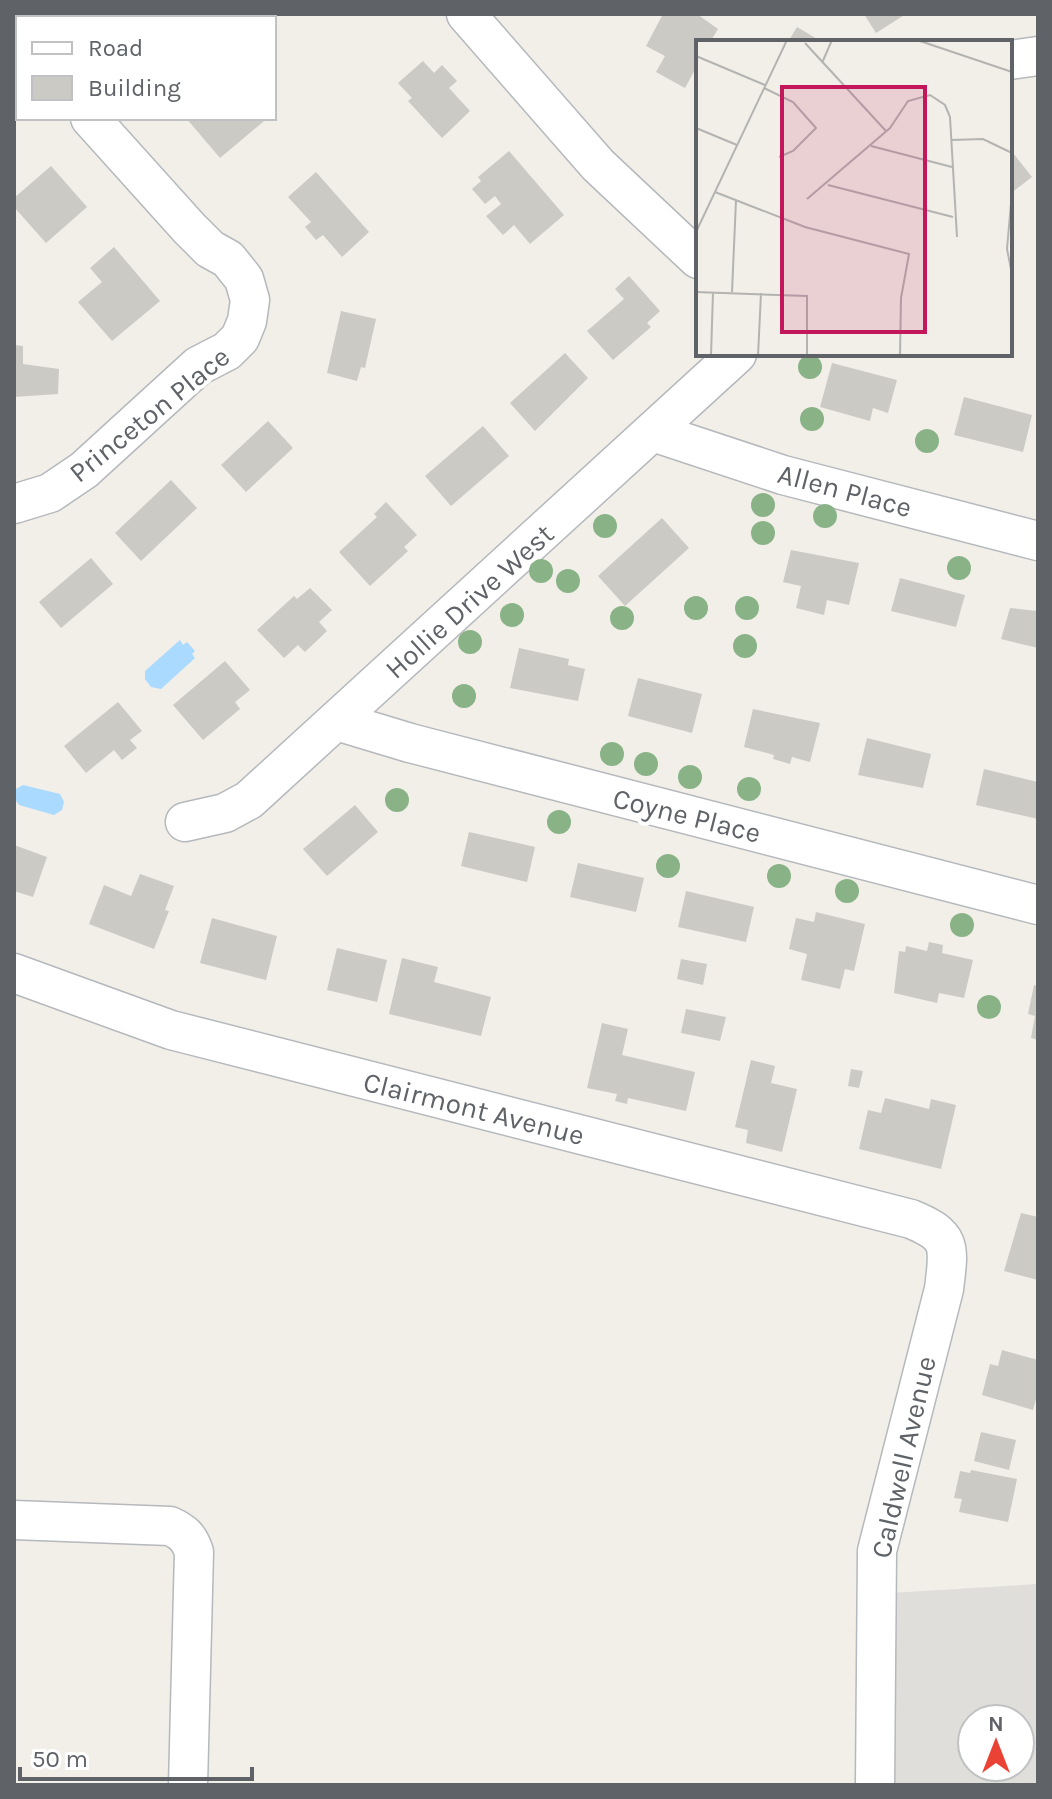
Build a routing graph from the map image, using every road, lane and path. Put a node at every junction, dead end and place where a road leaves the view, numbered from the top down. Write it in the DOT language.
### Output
graph roads {
  1 [pos="466,14"];
  2 [pos="1038,56"];
  3 [pos="1012,60"];
  4 [pos="92,120"];
  5 [pos="696,257"];
  6 [pos="735,356"];
  7 [pos="653,432"];
  8 [pos="14,504"];
  9 [pos="1038,541"];
  10 [pos="337,721"];
  11 [pos="185,822"];
  12 [pos="1038,905"];
  13 [pos="14,973"];
  14 [pos="938,1230"];
  15 [pos="14,1520"];
  16 [pos="188,1785"];
  17 [pos="875,1785"];
  1 -- 5 [label="street"];
  2 -- 3 [label="street"];
  4 -- 8 [label="street, Princeton Place"];
  6 -- 7 [label="street, Hollie Drive West"];
  7 -- 9 [label="street, Allen Place"];
  7 -- 10 [label="street, Hollie Drive West"];
  10 -- 11 [label="street, Hollie Drive West"];
  10 -- 12 [label="street, Coyne Place"];
  13 -- 14 [label="street, Clairmont Avenue"];
  14 -- 17 [label="street, Caldwell Avenue"];
  15 -- 16 [label="street"];
}
